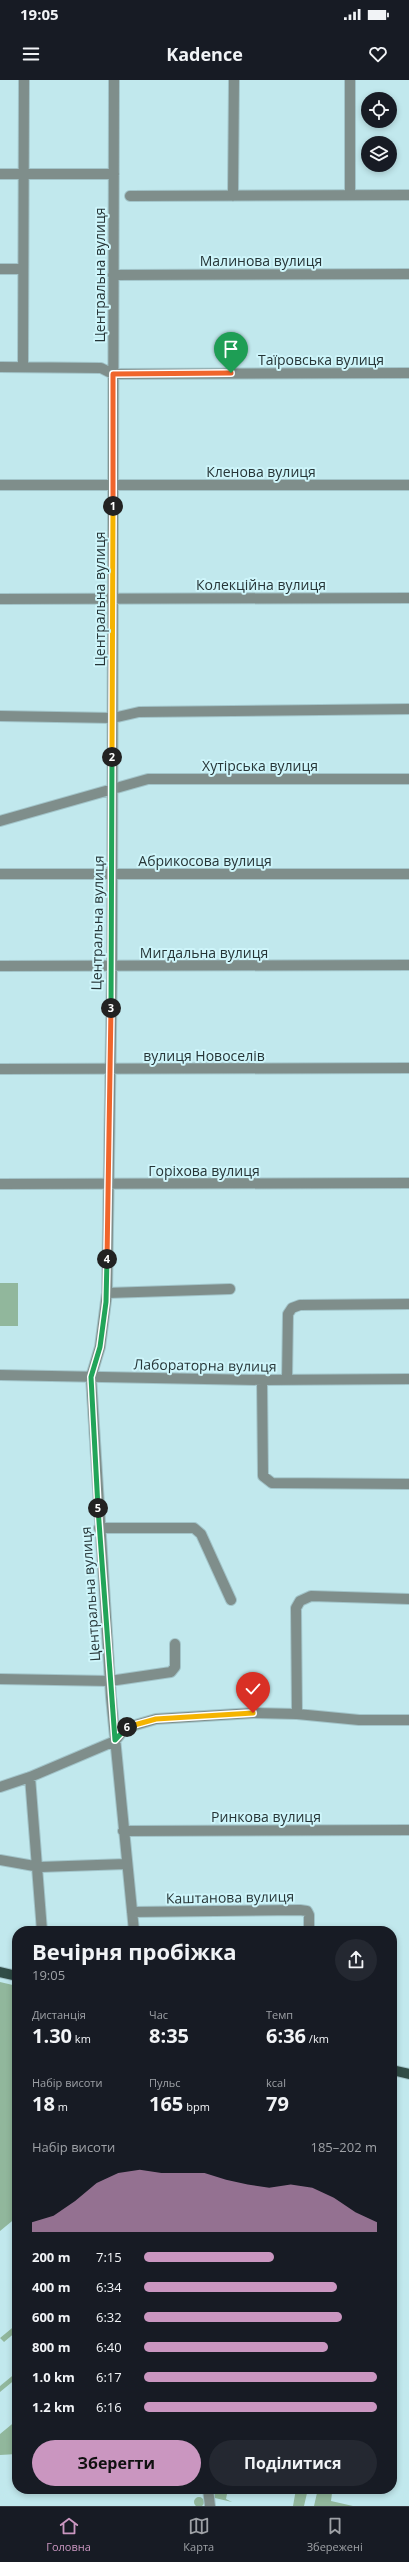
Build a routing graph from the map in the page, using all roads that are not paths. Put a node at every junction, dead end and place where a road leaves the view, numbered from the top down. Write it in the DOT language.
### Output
graph roads {
  1 [pos="24,80"];
  2 [pos="114,80"];
  3 [pos="234,80"];
  4 [pos="350,80"];
  5 [pos="0,174"];
  6 [pos="24,174"];
  7 [pos="114,174"];
  8 [pos="350,195"];
  9 [pos="409,195"];
  10 [pos="130,196"];
  11 [pos="233,196"];
  12 [pos="0,269"];
  13 [pos="24,269"];
  14 [pos="409,274"];
  15 [pos="113,275"];
  16 [pos="0,367"];
  17 [pos="23,367"];
  18 [pos="409,373"];
  19 [pos="113,374"];
  20 [pos="0,485"];
  21 [pos="113,485"];
  22 [pos="409,485"];
  23 [pos="113,598"];
  24 [pos="409,598"];
  25 [pos="0,599"];
  26 [pos="409,709"];
  27 [pos="0,716"];
  28 [pos="112,718"];
  29 [pos="409,779"];
  30 [pos="112,788"];
  31 [pos="0,821"];
  32 [pos="112,873"];
  33 [pos="0,874"];
  34 [pos="409,874"];
  35 [pos="0,966"];
  36 [pos="112,966"];
  37 [pos="409,966"];
  38 [pos="409,1068"];
  39 [pos="0,1069"];
  40 [pos="109,1070"];
  41 [pos="409,1183"];
  42 [pos="0,1184"];
  43 [pos="108,1184"];
  44 [pos="230,1289"];
  45 [pos="107,1293"];
  46 [pos="409,1304"];
  47 [pos="0,1375"];
  48 [pos="91,1377"];
  49 [pos="409,1379"];
  50 [pos="262,1380"];
  51 [pos="287,1380"];
  52 [pos="409,1484"];
  53 [pos="99,1528"];
  54 [pos="409,1598"];
  55 [pos="231,1600"];
  56 [pos="175,1644"];
  57 [pos="0,1679"];
  58 [pos="110,1681"];
  59 [pos="297,1714"];
  60 [pos="409,1720"];
  61 [pos="115,1740"];
  62 [pos="30,1777"];
  63 [pos="0,1787"];
  64 [pos="409,1830"];
  65 [pos="123,1831"];
  66 [pos="0,1860"];
  67 [pos="126,1864"];
  68 [pos="38,1866"];
  69 [pos="132,1912"];
  70 [pos="42,1926"];
  71 [pos="133,1926"];
  72 [pos="309,1926"];
  73 [pos="0,1972"];
  74 [pos="12,1975"];
  75 [pos="397,2071"];
  76 [pos="409,2074"];
  77 [pos="209,2494"];
  78 [pos="210,2506"];
  1 -- 6 [label="street"];
  2 -- 7 [label="street, Центральна вулиця"];
  3 -- 11 [label="street"];
  4 -- 8 [label="street"];
  5 -- 6 [label="street"];
  6 -- 7 [label="street"];
  6 -- 13 [label="street"];
  7 -- 15 [label="street, Центральна вулиця"];
  8 -- 9 [label="street"];
  8 -- 11 [label="street"];
  10 -- 11 [label="street"];
  12 -- 13 [label="street"];
  13 -- 17 [label="street"];
  14 -- 15 [label="street, Малинова вулиця"];
  15 -- 19 [label="street, Центральна вулиця"];
  16 -- 17 [label="street, Таїровська вулиця"];
  17 -- 19 [label="street, Таїровська вулиця"];
  18 -- 19 [label="street, Таїровська вулиця"];
  19 -- 21 [label="street, Центральна вулиця"];
  20 -- 21 [label="street, Кленова вулиця"];
  21 -- 22 [label="street, Кленова вулиця"];
  21 -- 23 [label="street, Центральна вулиця"];
  23 -- 24 [label="street, Колекційна вулиця"];
  23 -- 25 [label="street, Колекційна вулиця"];
  23 -- 28 [label="street, Центральна вулиця"];
  26 -- 28 [label="street"];
  27 -- 28 [label="street"];
  28 -- 30 [label="street, Центральна вулиця"];
  29 -- 30 [label="street, Хутірська вулиця"];
  30 -- 31 [label="street"];
  30 -- 32 [label="street, Центральна вулиця"];
  32 -- 33 [label="street, Абрикосова вулиця"];
  32 -- 34 [label="street, Абрикосова вулиця"];
  32 -- 36 [label="street, Центральна вулиця"];
  35 -- 36 [label="street, Мигдальна вулиця"];
  36 -- 37 [label="street, Мигдальна вулиця"];
  36 -- 40 [label="street, Центральна вулиця"];
  38 -- 40 [label="street, вулиця Новоселів"];
  39 -- 40 [label="street, вулиця Новоселів"];
  40 -- 43 [label="street, Центральна вулиця"];
  41 -- 43 [label="street, Горіхова вулиця"];
  42 -- 43 [label="street, Горіхова вулиця"];
  43 -- 45 [label="street, Центральна вулиця"];
  44 -- 45 [label="street"];
  45 -- 48 [label="street, Центральна вулиця"];
  46 -- 51 [label="street"];
  47 -- 48 [label="street, Лабораторна вулиця"];
  48 -- 50 [label="street, Лабораторна вулиця"];
  48 -- 53 [label="street, Центральна вулиця"];
  49 -- 51 [label="street, Лабораторна вулиця"];
  50 -- 51 [label="street, Лабораторна вулиця"];
  50 -- 52 [label="street"];
  53 -- 55 [label="street"];
  53 -- 58 [label="street, Центральна вулиця"];
  54 -- 59 [label="street"];
  56 -- 58 [label="street"];
  57 -- 58 [label="street"];
  58 -- 61 [label="street, Центральна вулиця"];
  59 -- 60 [label="street"];
  59 -- 61 [label="street"];
  61 -- 62 [label="street"];
  61 -- 65 [label="street, Центральна вулиця"];
  62 -- 63 [label="street"];
  62 -- 68 [label="street"];
  64 -- 65 [label="street, Ринкова вулиця"];
  65 -- 67 [label="street, Центральна вулиця"];
  66 -- 68 [label="street"];
  67 -- 68 [label="street"];
  67 -- 69 [label="street, Центральна вулиця"];
  68 -- 70 [label="street"];
  69 -- 71 [label="street, Центральна вулиця"];
  69 -- 72 [label="street, Каштанова вулиця"];
  73 -- 74 [label="main road"];
  75 -- 76 [label="main road"];
  77 -- 78 [label="street"];
}
